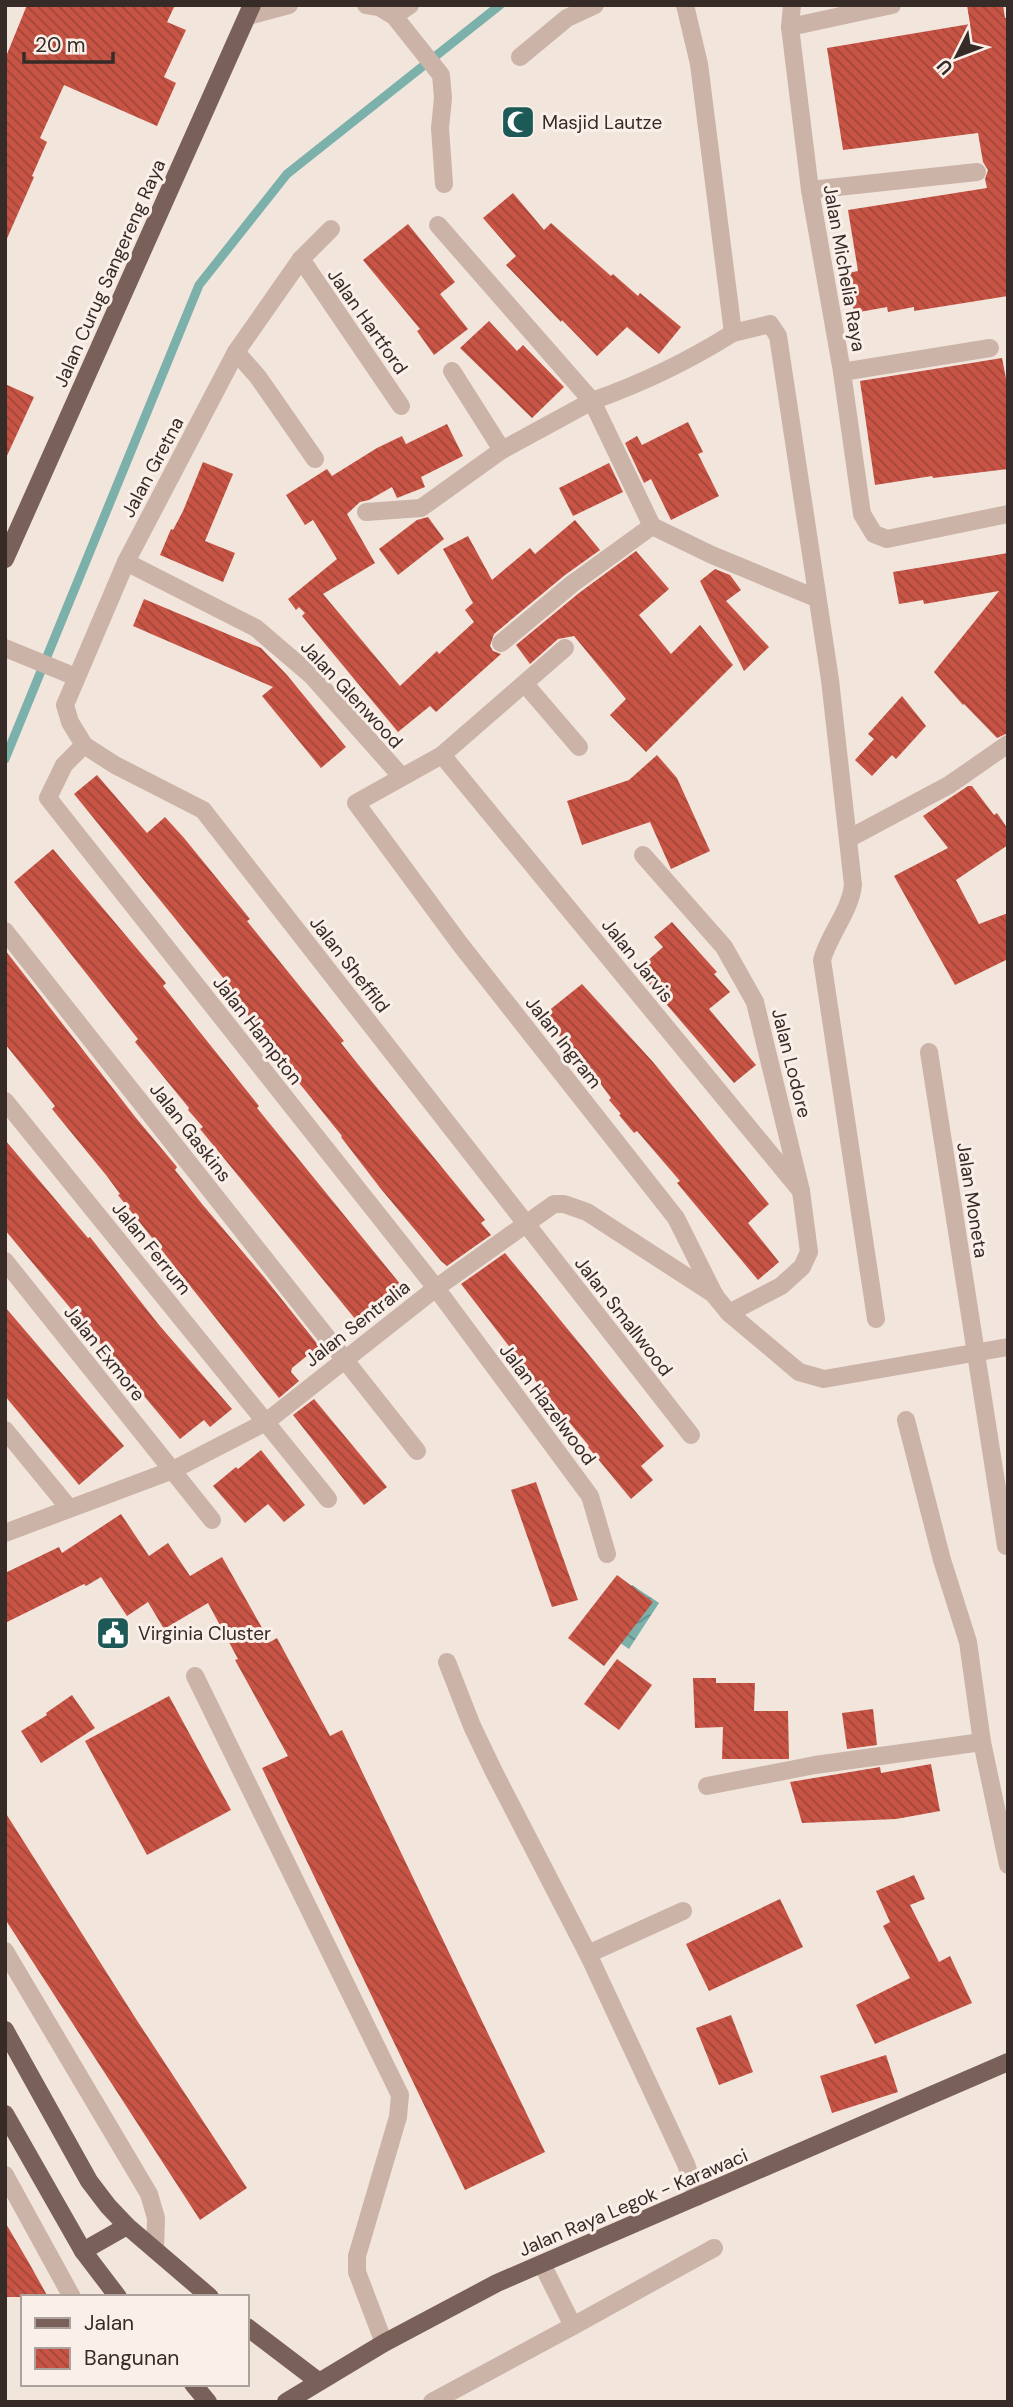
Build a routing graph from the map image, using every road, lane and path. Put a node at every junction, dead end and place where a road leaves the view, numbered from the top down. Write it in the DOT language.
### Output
graph roads {
  1 [pos="289,5"];
  2 [pos="366,5"];
  3 [pos="410,5"];
  4 [pos="595,5"];
  5 [pos="685,5"];
  6 [pos="792,5"];
  7 [pos="892,5"];
  8 [pos="250,11"];
  9 [pos="394,16"];
  10 [pos="790,27"];
  11 [pos="520,57"];
  12 [pos="977,172"];
  13 [pos="444,184"];
  14 [pos="810,190"];
  15 [pos="438,225"];
  16 [pos="331,229"];
  17 [pos="301,260"];
  18 [pos="733,332"];
  19 [pos="990,348"];
  20 [pos="236,352"];
  21 [pos="452,371"];
  22 [pos="842,372"];
  23 [pos="592,401"];
  24 [pos="401,405"];
  25 [pos="502,450"];
  26 [pos="315,459"];
  27 [pos="366,512"];
  28 [pos="1008,514"];
  29 [pos="652,526"];
  30 [pos="5,559"];
  31 [pos="126,562"];
  32 [pos="816,598"];
  33 [pos="500,643"];
  34 [pos="5,648"];
  35 [pos="565,648"];
  36 [pos="76,677"];
  37 [pos="525,684"];
  38 [pos="1008,744"];
  39 [pos="84,746"];
  40 [pos="579,747"];
  41 [pos="442,755"];
  42 [pos="401,776"];
  43 [pos="848,839"];
  44 [pos="643,855"];
  45 [pos="5,931"];
  46 [pos="929,1052"];
  47 [pos="5,1101"];
  48 [pos="801,1191"];
  49 [pos="524,1222"];
  50 [pos="5,1261"];
  51 [pos="436,1289"];
  52 [pos="715,1296"];
  53 [pos="729,1312"];
  54 [pos="876,1319"];
  55 [pos="1008,1348"];
  56 [pos="976,1354"];
  57 [pos="344,1359"];
  58 [pos="906,1420"];
  59 [pos="265,1422"];
  60 [pos="5,1430"];
  61 [pos="691,1435"];
  62 [pos="417,1451"];
  63 [pos="1000,1455"];
  64 [pos="173,1470"];
  65 [pos="328,1499"];
  66 [pos="69,1508"];
  67 [pos="212,1520"];
  68 [pos="5,1532"];
  69 [pos="1006,1546"];
  70 [pos="607,1554"];
  71 [pos="447,1662"];
  72 [pos="195,1676"];
  73 [pos="982,1742"];
  74 [pos="707,1786"];
  75 [pos="1008,1865"];
  76 [pos="683,1911"];
  77 [pos="5,1951"];
  78 [pos="588,1954"];
  79 [pos="5,2029"];
  80 [pos="1008,2062"];
  81 [pos="5,2114"];
  82 [pos="5,2175"];
  83 [pos="697,2197"];
  84 [pos="127,2226"];
  85 [pos="714,2248"];
  86 [pos="155,2250"];
  87 [pos="83,2251"];
  88 [pos="542,2264"];
  89 [pos="71,2295"];
  90 [pos="116,2295"];
  91 [pos="208,2295"];
  92 [pos="573,2326"];
  93 [pos="248,2328"];
  94 [pos="384,2343"];
  95 [pos="317,2381"];
  96 [pos="195,2386"];
  97 [pos="296,2399"];
  98 [pos="208,2402"];
  99 [pos="432,2402"];
  1 -- 8 [label="street"];
  2 -- 9 [label="street"];
  3 -- 9 [label="street"];
  4 -- 11 [label="street"];
  5 -- 18 [label="street"];
  6 -- 10 [label="street, Jalan Michelia Raya"];
  7 -- 10 [label="street"];
  8 -- 30 [label="main road, Jalan Curug Sangereng Raya"];
  9 -- 13 [label="street"];
  10 -- 14 [label="street, Jalan Michelia Raya"];
  12 -- 14 [label="street"];
  14 -- 22 [label="street, Jalan Michelia Raya"];
  15 -- 23 [label="street"];
  16 -- 17 [label="street, Jalan Gretna"];
  17 -- 20 [label="street, Jalan Gretna"];
  17 -- 24 [label="street, Jalan Hartford"];
  18 -- 23 [label="street"];
  18 -- 32 [label="street"];
  19 -- 22 [label="street"];
  20 -- 26 [label="street"];
  20 -- 31 [label="street, Jalan Gretna"];
  21 -- 25 [label="street"];
  22 -- 28 [label="street, Jalan Michelia Raya"];
  23 -- 25 [label="street"];
  23 -- 29 [label="street"];
  25 -- 27 [label="street"];
  29 -- 32 [label="street"];
  29 -- 33 [label="street"];
  31 -- 36 [label="street, Jalan Gretna"];
  31 -- 42 [label="street, Jalan Glenwood"];
  32 -- 43 [label="street"];
  34 -- 36 [label="street"];
  35 -- 37 [label="street"];
  36 -- 39 [label="street, Jalan Gretna"];
  37 -- 40 [label="street"];
  37 -- 41 [label="street"];
  38 -- 43 [label="street"];
  39 -- 49 [label="street, Jalan Sheffild"];
  39 -- 51 [label="street, Jalan Hampton"];
  41 -- 42 [label="street"];
  41 -- 48 [label="street, Jalan Jarvis"];
  42 -- 52 [label="street, Jalan Ingram"];
  43 -- 54 [label="street"];
  44 -- 48 [label="street, Jalan Lodore"];
  45 -- 57 [label="street, Jalan Gaskins"];
  46 -- 56 [label="street, Jalan Moneta"];
  47 -- 59 [label="street, Jalan Ferrum"];
  48 -- 53 [label="street, Jalan Lodore"];
  49 -- 51 [label="street, Jalan Sentralia"];
  49 -- 52 [label="street, Jalan Sentralia"];
  49 -- 61 [label="street, Jalan Smallwood"];
  50 -- 64 [label="street, Jalan Exmore"];
  51 -- 57 [label="street, Jalan Sentralia"];
  51 -- 70 [label="street, Jalan Hazelwood"];
  52 -- 53 [label="street, Jalan Ingram"];
  53 -- 56 [label="street, Jalan Ingram"];
  55 -- 56 [label="street"];
  56 -- 63 [label="street, Jalan Moneta"];
  57 -- 59 [label="street, Jalan Sentralia"];
  57 -- 62 [label="street, Jalan Gaskins"];
  58 -- 73 [label="street"];
  59 -- 64 [label="street, Jalan Sentralia"];
  59 -- 65 [label="street, Jalan Ferrum"];
  60 -- 66 [label="street"];
  63 -- 69 [label="street, Jalan Moneta"];
  64 -- 66 [label="street, Jalan Sentralia"];
  64 -- 67 [label="street, Jalan Exmore"];
  66 -- 68 [label="street, Jalan Sentralia"];
  71 -- 78 [label="street"];
  72 -- 94 [label="street"];
  73 -- 74 [label="street"];
  73 -- 75 [label="street"];
  76 -- 78 [label="street"];
  77 -- 86 [label="street"];
  78 -- 83 [label="street"];
  79 -- 84 [label="main road"];
  80 -- 83 [label="main road, Jalan Raya Legok - Karawaci"];
  81 -- 87 [label="main road"];
  82 -- 89 [label="street"];
  83 -- 88 [label="main road, Jalan Raya Legok - Karawaci"];
  84 -- 86 [label="main road"];
  84 -- 87 [label="main road"];
  85 -- 92 [label="street"];
  86 -- 91 [label="main road"];
  87 -- 90 [label="main road"];
  88 -- 92 [label="street"];
  88 -- 94 [label="main road, Jalan Raya Legok - Karawaci"];
  92 -- 99 [label="street"];
  93 -- 95 [label="main road"];
  94 -- 95 [label="main road, Jalan Raya Legok - Karawaci"];
  95 -- 97 [label="main road, Jalan Raya Legok - Karawaci"];
  96 -- 98 [label="main road"];
}
